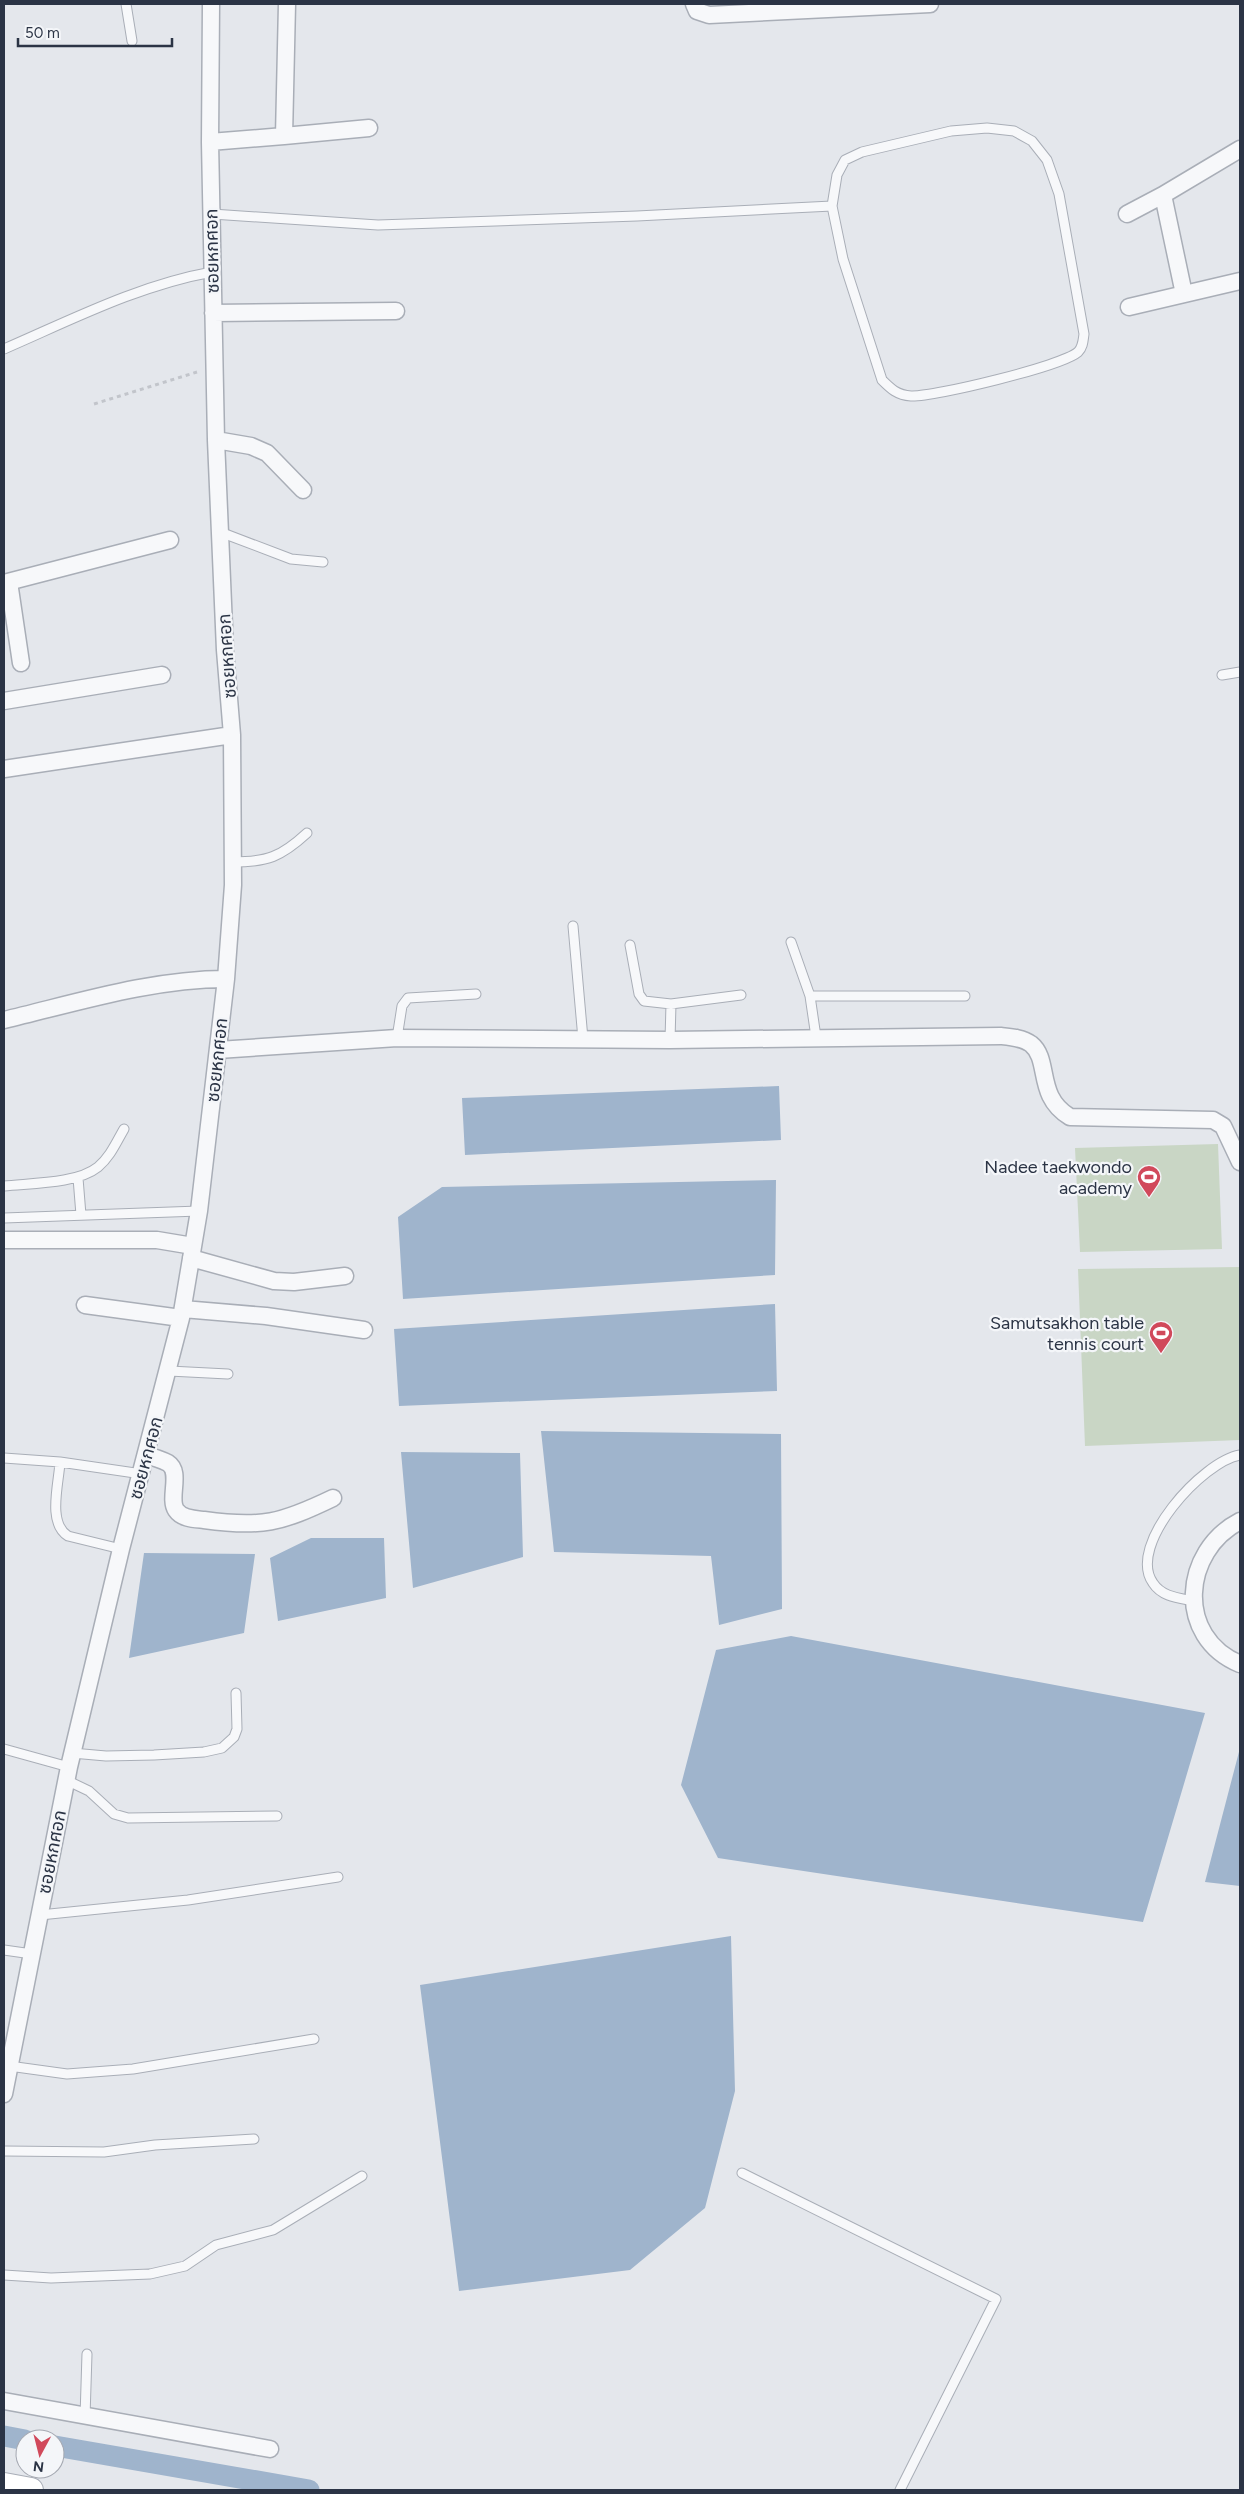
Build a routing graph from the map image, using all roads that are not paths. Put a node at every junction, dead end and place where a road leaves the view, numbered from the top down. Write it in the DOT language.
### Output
graph roads {
  1 [pos="126,4"];
  2 [pos="211,4"];
  3 [pos="287,4"];
  4 [pos="694,4"];
  5 [pos="930,4"];
  6 [pos="132,41"];
  7 [pos="369,128"];
  8 [pos="284,136"];
  9 [pos="210,142"];
  10 [pos="1240,149"];
  11 [pos="1163,196"];
  12 [pos="832,206"];
  13 [pos="212,214"];
  14 [pos="1126,214"];
  15 [pos="212,272"];
  16 [pos="1240,281"];
  17 [pos="1184,294"];
  18 [pos="1128,307"];
  19 [pos="396,311"];
  20 [pos="213,313"];
  21 [pos="4,349"];
  22 [pos="216,440"];
  23 [pos="302,490"];
  24 [pos="220,532"];
  25 [pos="170,540"];
  26 [pos="322,562"];
  27 [pos="6,582"];
  28 [pos="22,664"];
  29 [pos="1240,672"];
  30 [pos="162,675"];
  31 [pos="1222,675"];
  32 [pos="4,701"];
  33 [pos="224,736"];
  34 [pos="4,769"];
  35 [pos="307,833"];
  36 [pos="233,862"];
  37 [pos="573,926"];
  38 [pos="792,942"];
  39 [pos="630,945"];
  40 [pos="226,979"];
  41 [pos="476,994"];
  42 [pos="741,995"];
  43 [pos="810,996"];
  44 [pos="965,996"];
  45 [pos="671,1004"];
  46 [pos="4,1020"];
  47 [pos="816,1037"];
  48 [pos="397,1038"];
  49 [pos="583,1039"];
  50 [pos="670,1040"];
  51 [pos="218,1050"];
  52 [pos="124,1129"];
  53 [pos="1240,1162"];
  54 [pos="78,1178"];
  55 [pos="4,1186"];
  56 [pos="192,1211"];
  57 [pos="80,1215"];
  58 [pos="4,1218"];
  59 [pos="4,1240"];
  60 [pos="187,1249"];
  61 [pos="345,1276"];
  62 [pos="85,1305"];
  63 [pos="178,1315"];
  64 [pos="364,1330"];
  65 [pos="169,1371"];
  66 [pos="228,1374"];
  67 [pos="146,1455"];
  68 [pos="1240,1455"];
  69 [pos="4,1458"];
  70 [pos="60,1462"];
  71 [pos="135,1473"];
  72 [pos="333,1498"];
  73 [pos="1240,1521"];
  74 [pos="114,1547"];
  75 [pos="1194,1601"];
  76 [pos="1240,1664"];
  77 [pos="236,1693"];
  78 [pos="4,1749"];
  79 [pos="66,1766"];
  80 [pos="276,1816"];
  81 [pos="338,1877"];
  82 [pos="40,1915"];
  83 [pos="4,1950"];
  84 [pos="32,1954"];
  85 [pos="314,2039"];
  86 [pos="9,2066"];
  87 [pos="4,2094"];
  88 [pos="254,2139"];
  89 [pos="4,2151"];
  90 [pos="742,2173"];
  91 [pos="362,2176"];
  92 [pos="4,2275"];
  93 [pos="87,2354"];
  94 [pos="4,2401"];
  95 [pos="85,2417"];
  96 [pos="270,2449"];
  97 [pos="4,2485"];
  98 [pos="31,2490"];
  99 [pos="900,2490"];
  1 -- 6 [label="lane"];
  2 -- 9 [label="street, ซอยหกศอก"];
  3 -- 8 [label="street"];
  4 -- 5 [label="street"];
  7 -- 8 [label="street"];
  8 -- 9 [label="street"];
  9 -- 13 [label="street, ซอยหกศอก"];
  10 -- 11 [label="street"];
  11 -- 14 [label="street"];
  11 -- 17 [label="street"];
  12 -- 12 [label="lane"];
  12 -- 13 [label="lane"];
  13 -- 15 [label="street, ซอยหกศอก"];
  15 -- 20 [label="street, ซอยหกศอก"];
  15 -- 21 [label="lane"];
  16 -- 17 [label="street"];
  17 -- 18 [label="street"];
  19 -- 20 [label="street"];
  20 -- 22 [label="street, ซอยหกศอก"];
  22 -- 23 [label="street"];
  22 -- 24 [label="street, ซอยหกศอก"];
  24 -- 26 [label="lane"];
  24 -- 33 [label="street, ซอยหกศอก"];
  25 -- 27 [label="street"];
  27 -- 28 [label="street"];
  29 -- 31 [label="lane"];
  30 -- 32 [label="street"];
  33 -- 34 [label="street"];
  33 -- 36 [label="street, ซอยหกศอก"];
  35 -- 36 [label="lane"];
  36 -- 40 [label="street, ซอยหกศอก"];
  37 -- 49 [label="lane"];
  38 -- 43 [label="lane"];
  39 -- 45 [label="lane"];
  40 -- 46 [label="street"];
  40 -- 51 [label="street, ซอยหกศอก"];
  41 -- 48 [label="lane"];
  42 -- 45 [label="lane"];
  43 -- 44 [label="lane"];
  43 -- 47 [label="lane"];
  45 -- 50 [label="lane"];
  47 -- 50 [label="street"];
  47 -- 53 [label="street"];
  48 -- 49 [label="street"];
  48 -- 51 [label="street"];
  49 -- 50 [label="street"];
  51 -- 56 [label="street, ซอยหกศอก"];
  52 -- 54 [label="lane"];
  54 -- 55 [label="lane"];
  54 -- 57 [label="lane"];
  56 -- 57 [label="lane"];
  56 -- 60 [label="street, ซอยหกศอก"];
  57 -- 58 [label="lane"];
  59 -- 60 [label="street"];
  60 -- 61 [label="street"];
  60 -- 63 [label="street, ซอยหกศอก"];
  62 -- 63 [label="street"];
  63 -- 64 [label="street"];
  63 -- 65 [label="street, ซอยหกศอก"];
  65 -- 66 [label="lane"];
  65 -- 67 [label="street, ซอยหกศอก"];
  67 -- 71 [label="street, ซอยหกศอก"];
  67 -- 72 [label="street"];
  68 -- 75 [label="lane"];
  69 -- 70 [label="lane"];
  70 -- 71 [label="lane"];
  70 -- 74 [label="lane"];
  71 -- 74 [label="street, ซอยหกศอก"];
  73 -- 75 [label="street"];
  74 -- 79 [label="street, ซอยหกศอก"];
  75 -- 76 [label="street"];
  77 -- 79 [label="lane"];
  78 -- 79 [label="lane"];
  79 -- 80 [label="lane"];
  79 -- 82 [label="street, ซอยหกศอก"];
  81 -- 82 [label="lane"];
  82 -- 84 [label="street, ซอยหกศอก"];
  83 -- 84 [label="lane"];
  84 -- 86 [label="street, ซอยหกศอก"];
  85 -- 86 [label="lane"];
  86 -- 87 [label="street, ซอยหกศอก"];
  88 -- 89 [label="lane"];
  90 -- 99 [label="lane"];
  91 -- 92 [label="lane"];
  93 -- 95 [label="lane"];
  94 -- 95 [label="street"];
  95 -- 96 [label="street"];
  97 -- 98 [label="street"];
}
